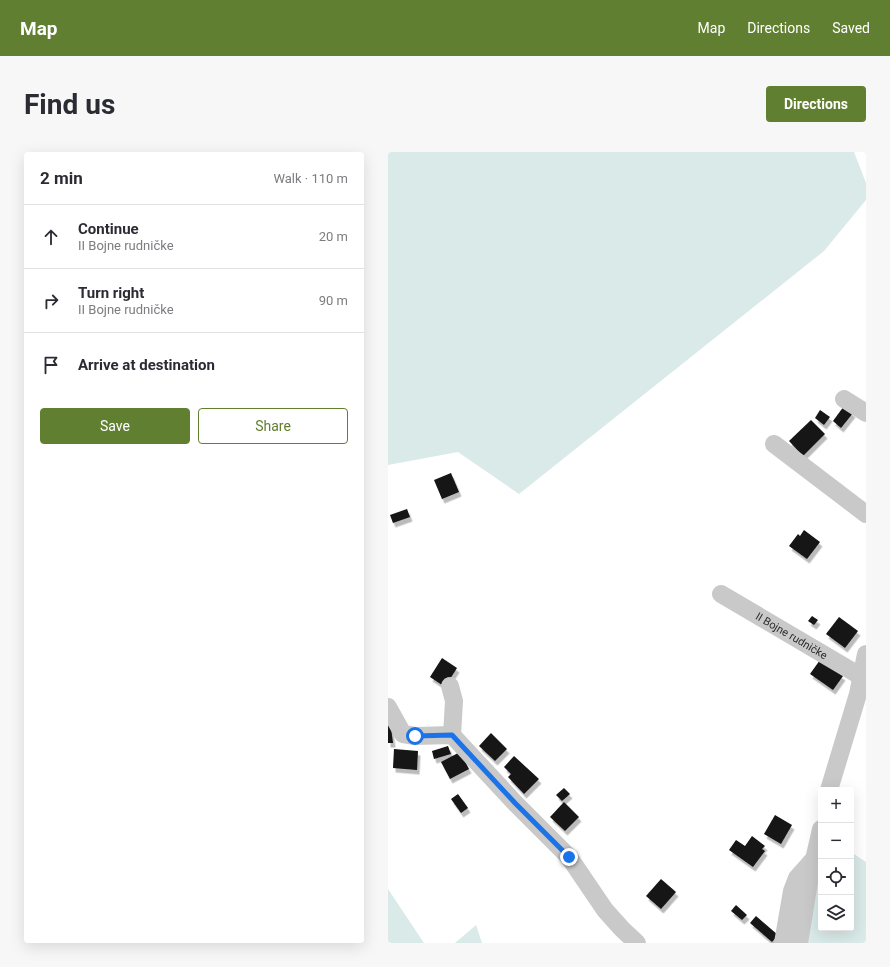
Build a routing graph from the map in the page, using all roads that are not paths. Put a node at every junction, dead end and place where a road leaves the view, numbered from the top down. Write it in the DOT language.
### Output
graph roads {
  1 [pos="844,399"];
  2 [pos="866,413"];
  3 [pos="774,444"];
  4 [pos="866,514"];
  5 [pos="721,594"];
  6 [pos="866,654"];
  7 [pos="862,677"];
  8 [pos="450,686"];
  9 [pos="388,707"];
  10 [pos="452,735"];
  11 [pos="830,787"];
  12 [pos="818,842"];
  13 [pos="814,859"];
  14 [pos="638,943"];
  15 [pos="783,943"];
  16 [pos="799,943"];
  1 -- 2 [label="street"];
  3 -- 4 [label="street"];
  5 -- 7 [label="street, II Bojne rudničke"];
  6 -- 7 [label="street"];
  7 -- 11 [label="street"];
  8 -- 10 [label="street"];
  9 -- 10 [label="street"];
  10 -- 14 [label="street"];
  12 -- 13 [label="street"];
  13 -- 15 [label="street"];
  13 -- 16 [label="street"];
}
